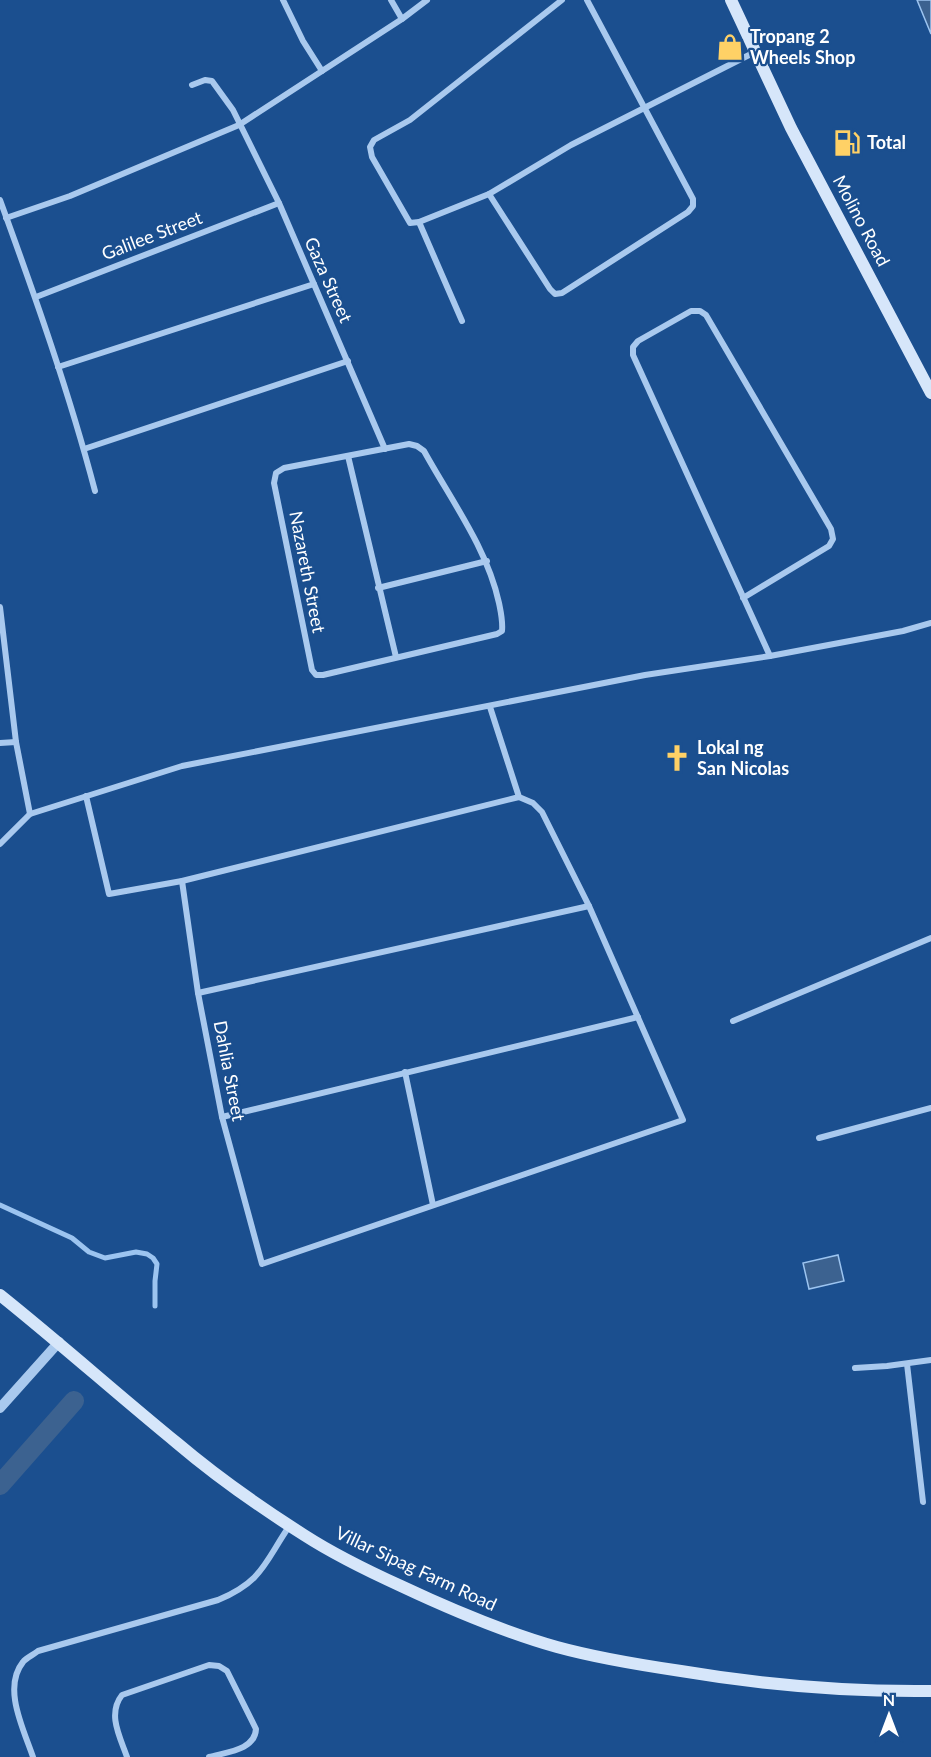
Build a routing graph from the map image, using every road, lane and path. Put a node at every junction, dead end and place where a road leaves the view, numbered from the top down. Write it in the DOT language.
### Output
graph roads {
  1 [pos="284,0"];
  2 [pos="391,0"];
  3 [pos="428,0"];
  4 [pos="562,0"];
  5 [pos="587,0"];
  6 [pos="731,0"];
  7 [pos="402,19"];
  8 [pos="755,52"];
  9 [pos="322,71"];
  10 [pos="192,85"];
  11 [pos="644,109"];
  12 [pos="239,125"];
  13 [pos="489,194"];
  14 [pos="0,200"];
  15 [pos="279,203"];
  16 [pos="6,218"];
  17 [pos="419,222"];
  18 [pos="314,284"];
  19 [pos="36,297"];
  20 [pos="462,321"];
  21 [pos="348,361"];
  22 [pos="58,366"];
  23 [pos="931,393"];
  24 [pos="84,449"];
  25 [pos="386,449"];
  26 [pos="348,456"];
  27 [pos="95,491"];
  28 [pos="487,561"];
  29 [pos="378,588"];
  30 [pos="743,598"];
  31 [pos="0,607"];
  32 [pos="931,623"];
  33 [pos="770,656"];
  34 [pos="396,657"];
  35 [pos="490,707"];
  36 [pos="16,742"];
  37 [pos="0,743"];
  38 [pos="87,796"];
  39 [pos="519,797"];
  40 [pos="30,814"];
  41 [pos="0,843"];
  42 [pos="182,881"];
  43 [pos="589,906"];
  44 [pos="931,938"];
  45 [pos="198,993"];
  46 [pos="638,1017"];
  47 [pos="733,1021"];
  48 [pos="405,1072"];
  49 [pos="931,1108"];
  50 [pos="222,1117"];
  51 [pos="819,1138"];
  52 [pos="434,1205"];
  53 [pos="0,1295"];
  54 [pos="59,1342"];
  55 [pos="931,1360"];
  56 [pos="907,1364"];
  57 [pos="855,1368"];
  58 [pos="0,1408"];
  59 [pos="923,1502"];
  60 [pos="290,1526"];
  61 [pos="931,1691"];
  62 [pos="33,1757"];
  63 [pos="127,1757"];
  64 [pos="209,1757"];
  1 -- 9 [label="street"];
  2 -- 7 [label="street"];
  3 -- 7 [label="street"];
  4 -- 17 [label="street"];
  5 -- 11 [label="street"];
  6 -- 8 [label="main road, Molino Road"];
  7 -- 9 [label="street"];
  8 -- 11 [label="street"];
  8 -- 23 [label="main road, Molino Road"];
  9 -- 12 [label="street"];
  10 -- 12 [label="street, Gaza Street"];
  11 -- 13 [label="street"];
  11 -- 13 [label="street"];
  12 -- 15 [label="street, Gaza Street"];
  12 -- 16 [label="street"];
  13 -- 17 [label="street"];
  14 -- 16 [label="street"];
  15 -- 18 [label="street, Gaza Street"];
  15 -- 19 [label="street, Galilee Street"];
  16 -- 19 [label="street"];
  17 -- 20 [label="street"];
  18 -- 21 [label="street, Gaza Street"];
  18 -- 22 [label="street"];
  19 -- 22 [label="street"];
  21 -- 24 [label="street"];
  21 -- 25 [label="street, Gaza Street"];
  22 -- 24 [label="street"];
  24 -- 27 [label="street"];
  25 -- 26 [label="street"];
  25 -- 28 [label="street"];
  26 -- 29 [label="street"];
  26 -- 34 [label="street, Nazareth Street"];
  28 -- 29 [label="street"];
  28 -- 34 [label="street"];
  29 -- 34 [label="street"];
  30 -- 30 [label="street"];
  30 -- 33 [label="street"];
  31 -- 36 [label="street"];
  32 -- 33 [label="street"];
  33 -- 35 [label="street"];
  35 -- 38 [label="street"];
  35 -- 39 [label="street"];
  36 -- 37 [label="street"];
  36 -- 40 [label="street"];
  38 -- 40 [label="street"];
  38 -- 42 [label="street"];
  39 -- 42 [label="street"];
  39 -- 43 [label="street"];
  40 -- 41 [label="street"];
  42 -- 45 [label="street, Dahlia Street"];
  43 -- 45 [label="street"];
  43 -- 46 [label="street"];
  44 -- 47 [label="street"];
  45 -- 50 [label="street, Dahlia Street"];
  46 -- 48 [label="street"];
  46 -- 52 [label="street"];
  48 -- 50 [label="street"];
  48 -- 52 [label="street"];
  49 -- 51 [label="street"];
  50 -- 52 [label="street, Dahlia Street"];
  53 -- 54 [label="main road, Villar Sipag Farm Road"];
  54 -- 58 [label="street"];
  54 -- 60 [label="main road, Villar Sipag Farm Road"];
  55 -- 56 [label="street"];
  56 -- 57 [label="street"];
  56 -- 59 [label="street"];
  60 -- 61 [label="main road, Villar Sipag Farm Road"];
  60 -- 62 [label="street"];
  63 -- 64 [label="street"];
}
